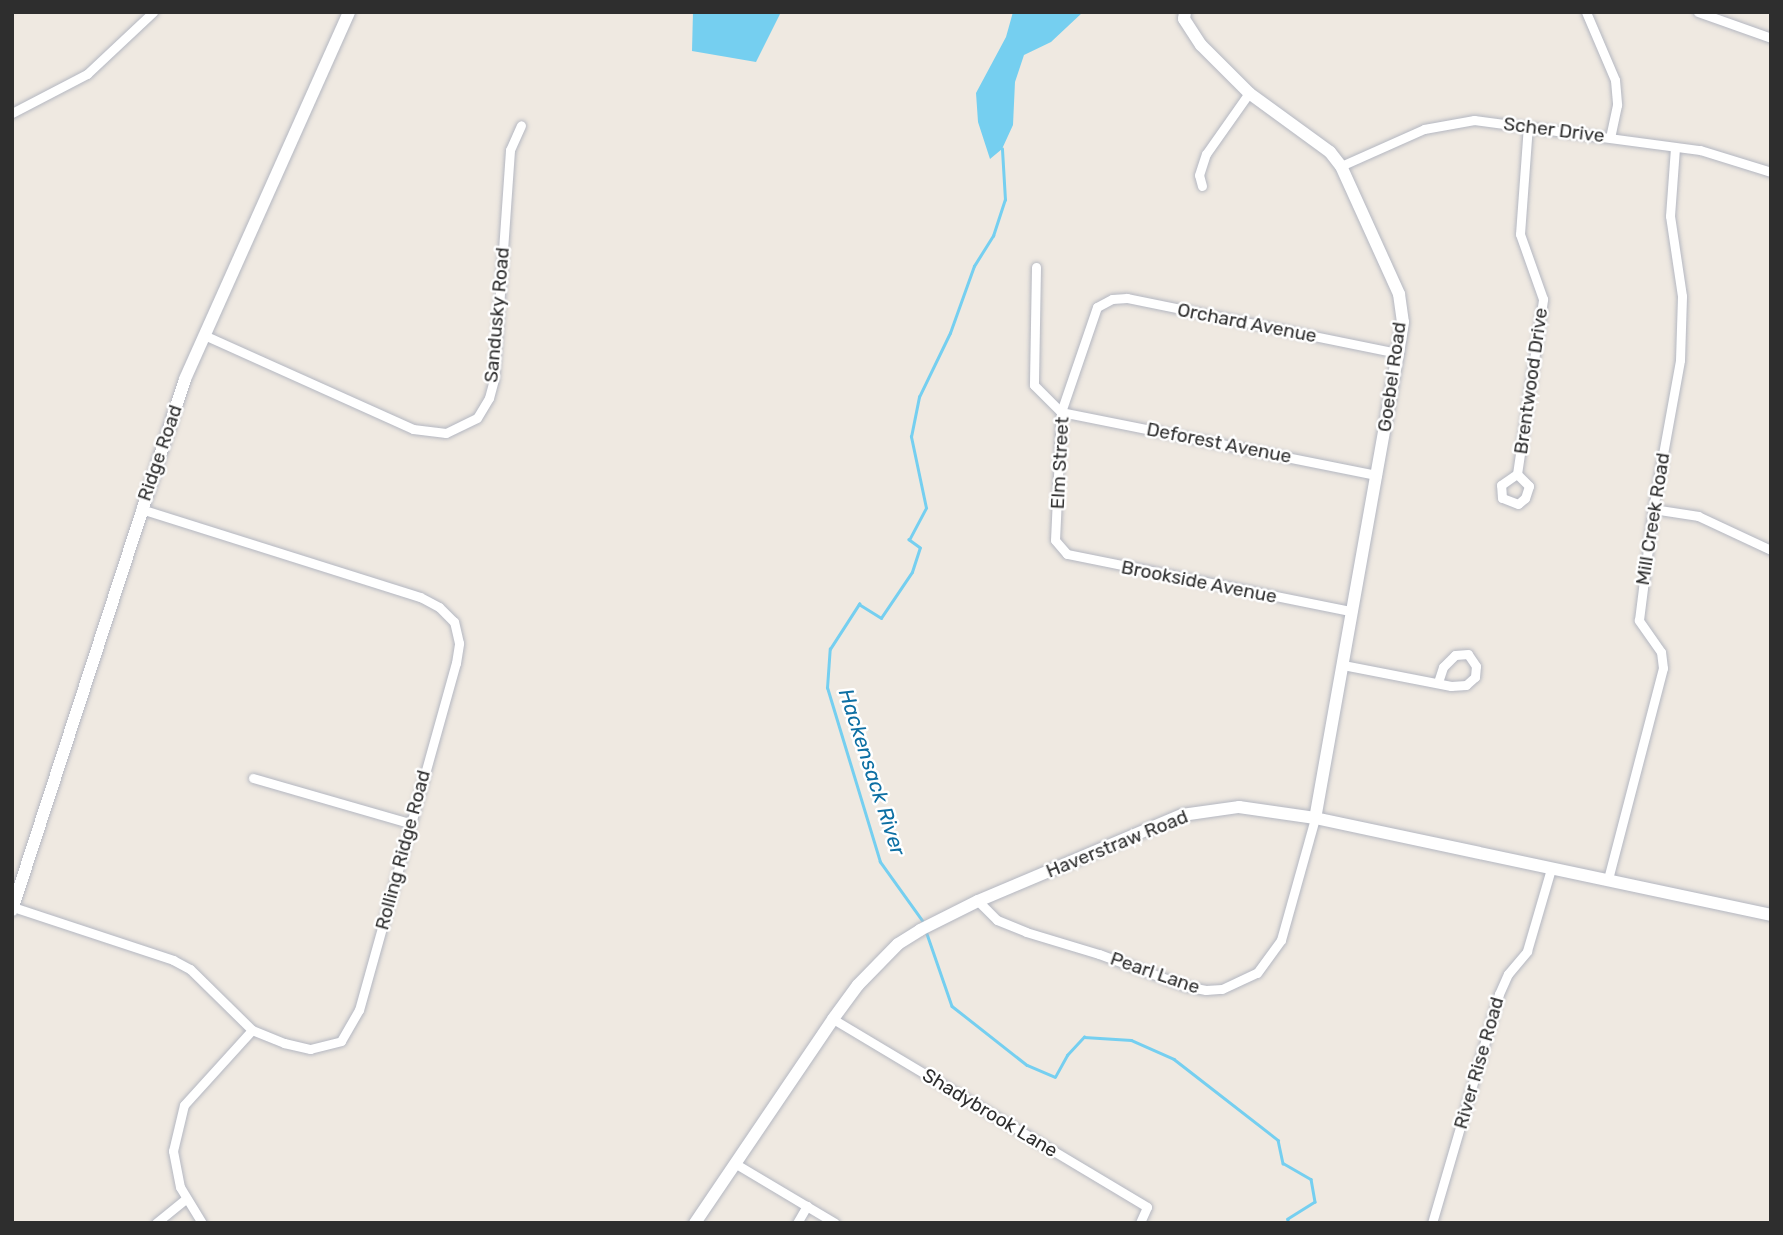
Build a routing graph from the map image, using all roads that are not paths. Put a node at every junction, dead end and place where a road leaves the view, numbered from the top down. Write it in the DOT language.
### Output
graph roads {
  1 [pos="153,12"];
  2 [pos="349,12"];
  3 [pos="1185,12"];
  4 [pos="1586,12"];
  5 [pos="1698,12"];
  6 [pos="1771,38"];
  7 [pos="1249,93"];
  8 [pos="12,113"];
  9 [pos="522,125"];
  10 [pos="1528,126"];
  11 [pos="1610,137"];
  12 [pos="1675,148"];
  13 [pos="1341,166"];
  14 [pos="1771,172"];
  15 [pos="1202,186"];
  16 [pos="1036,267"];
  17 [pos="1097,307"];
  18 [pos="204,335"];
  19 [pos="1398,354"];
  20 [pos="1061,412"];
  21 [pos="1517,474"];
  22 [pos="1377,475"];
  23 [pos="141,509"];
  24 [pos="1653,509"];
  25 [pos="1055,540"];
  26 [pos="1771,550"];
  27 [pos="1350,611"];
  28 [pos="1343,665"];
  29 [pos="1438,682"];
  30 [pos="253,778"];
  31 [pos="1315,818"];
  32 [pos="409,824"];
  33 [pos="1551,869"];
  34 [pos="1608,879"];
  35 [pos="978,901"];
  36 [pos="13,909"];
  37 [pos="1771,915"];
  38 [pos="833,1019"];
  39 [pos="252,1030"];
  40 [pos="736,1164"];
  41 [pos="186,1199"];
  42 [pos="807,1206"];
  43 [pos="198,1222"];
  44 [pos="156,1223"];
  45 [pos="695,1223"];
  46 [pos="797,1223"];
  47 [pos="835,1223"];
  48 [pos="1140,1223"];
  49 [pos="1432,1223"];
  1 -- 8 [label="street"];
  2 -- 18 [label="street, Ridge Road"];
  3 -- 7 [label="street, Goebel Road"];
  4 -- 11 [label="street"];
  5 -- 6 [label="street"];
  7 -- 13 [label="street, Goebel Road"];
  7 -- 15 [label="street"];
  9 -- 18 [label="street, Sandusky Road"];
  10 -- 11 [label="street, Scher Drive"];
  10 -- 13 [label="street, Scher Drive"];
  10 -- 21 [label="street, Brentwood Drive"];
  11 -- 12 [label="street, Scher Drive"];
  12 -- 14 [label="street, Scher Drive"];
  12 -- 24 [label="street, Mill Creek Road"];
  13 -- 19 [label="street, Goebel Road"];
  16 -- 20 [label="street"];
  17 -- 19 [label="street, Orchard Avenue"];
  17 -- 20 [label="street, Elm Street"];
  18 -- 23 [label="street, Ridge Road"];
  19 -- 22 [label="street, Goebel Road"];
  20 -- 22 [label="street, Deforest Avenue"];
  20 -- 25 [label="street, Elm Street"];
  22 -- 27 [label="street, Goebel Road"];
  23 -- 32 [label="street, Rolling Ridge Road"];
  23 -- 36 [label="street, Ridge Road"];
  24 -- 26 [label="street"];
  24 -- 34 [label="street, Mill Creek Road"];
  25 -- 27 [label="street, Brookside Avenue"];
  27 -- 28 [label="street, Goebel Road"];
  28 -- 29 [label="street"];
  28 -- 31 [label="street, Goebel Road"];
  29 -- 29 [label="street"];
  30 -- 32 [label="street"];
  31 -- 33 [label="street, Haverstraw Road"];
  31 -- 35 [label="street, Haverstraw Road"];
  31 -- 35 [label="street, Pearl Lane"];
  32 -- 39 [label="street, Rolling Ridge Road"];
  33 -- 34 [label="street, Haverstraw Road"];
  33 -- 49 [label="street, River Rise Road"];
  34 -- 37 [label="street, Haverstraw Road"];
  35 -- 38 [label="street, Haverstraw Road"];
  36 -- 39 [label="street, Rolling Ridge Road"];
  38 -- 40 [label="street, Haverstraw Road"];
  38 -- 48 [label="street, Shadybrook Lane"];
  39 -- 41 [label="street"];
  40 -- 42 [label="street"];
  40 -- 45 [label="street, Haverstraw Road"];
  41 -- 43 [label="street"];
  41 -- 44 [label="street"];
  42 -- 46 [label="street"];
  42 -- 47 [label="street"];
}
